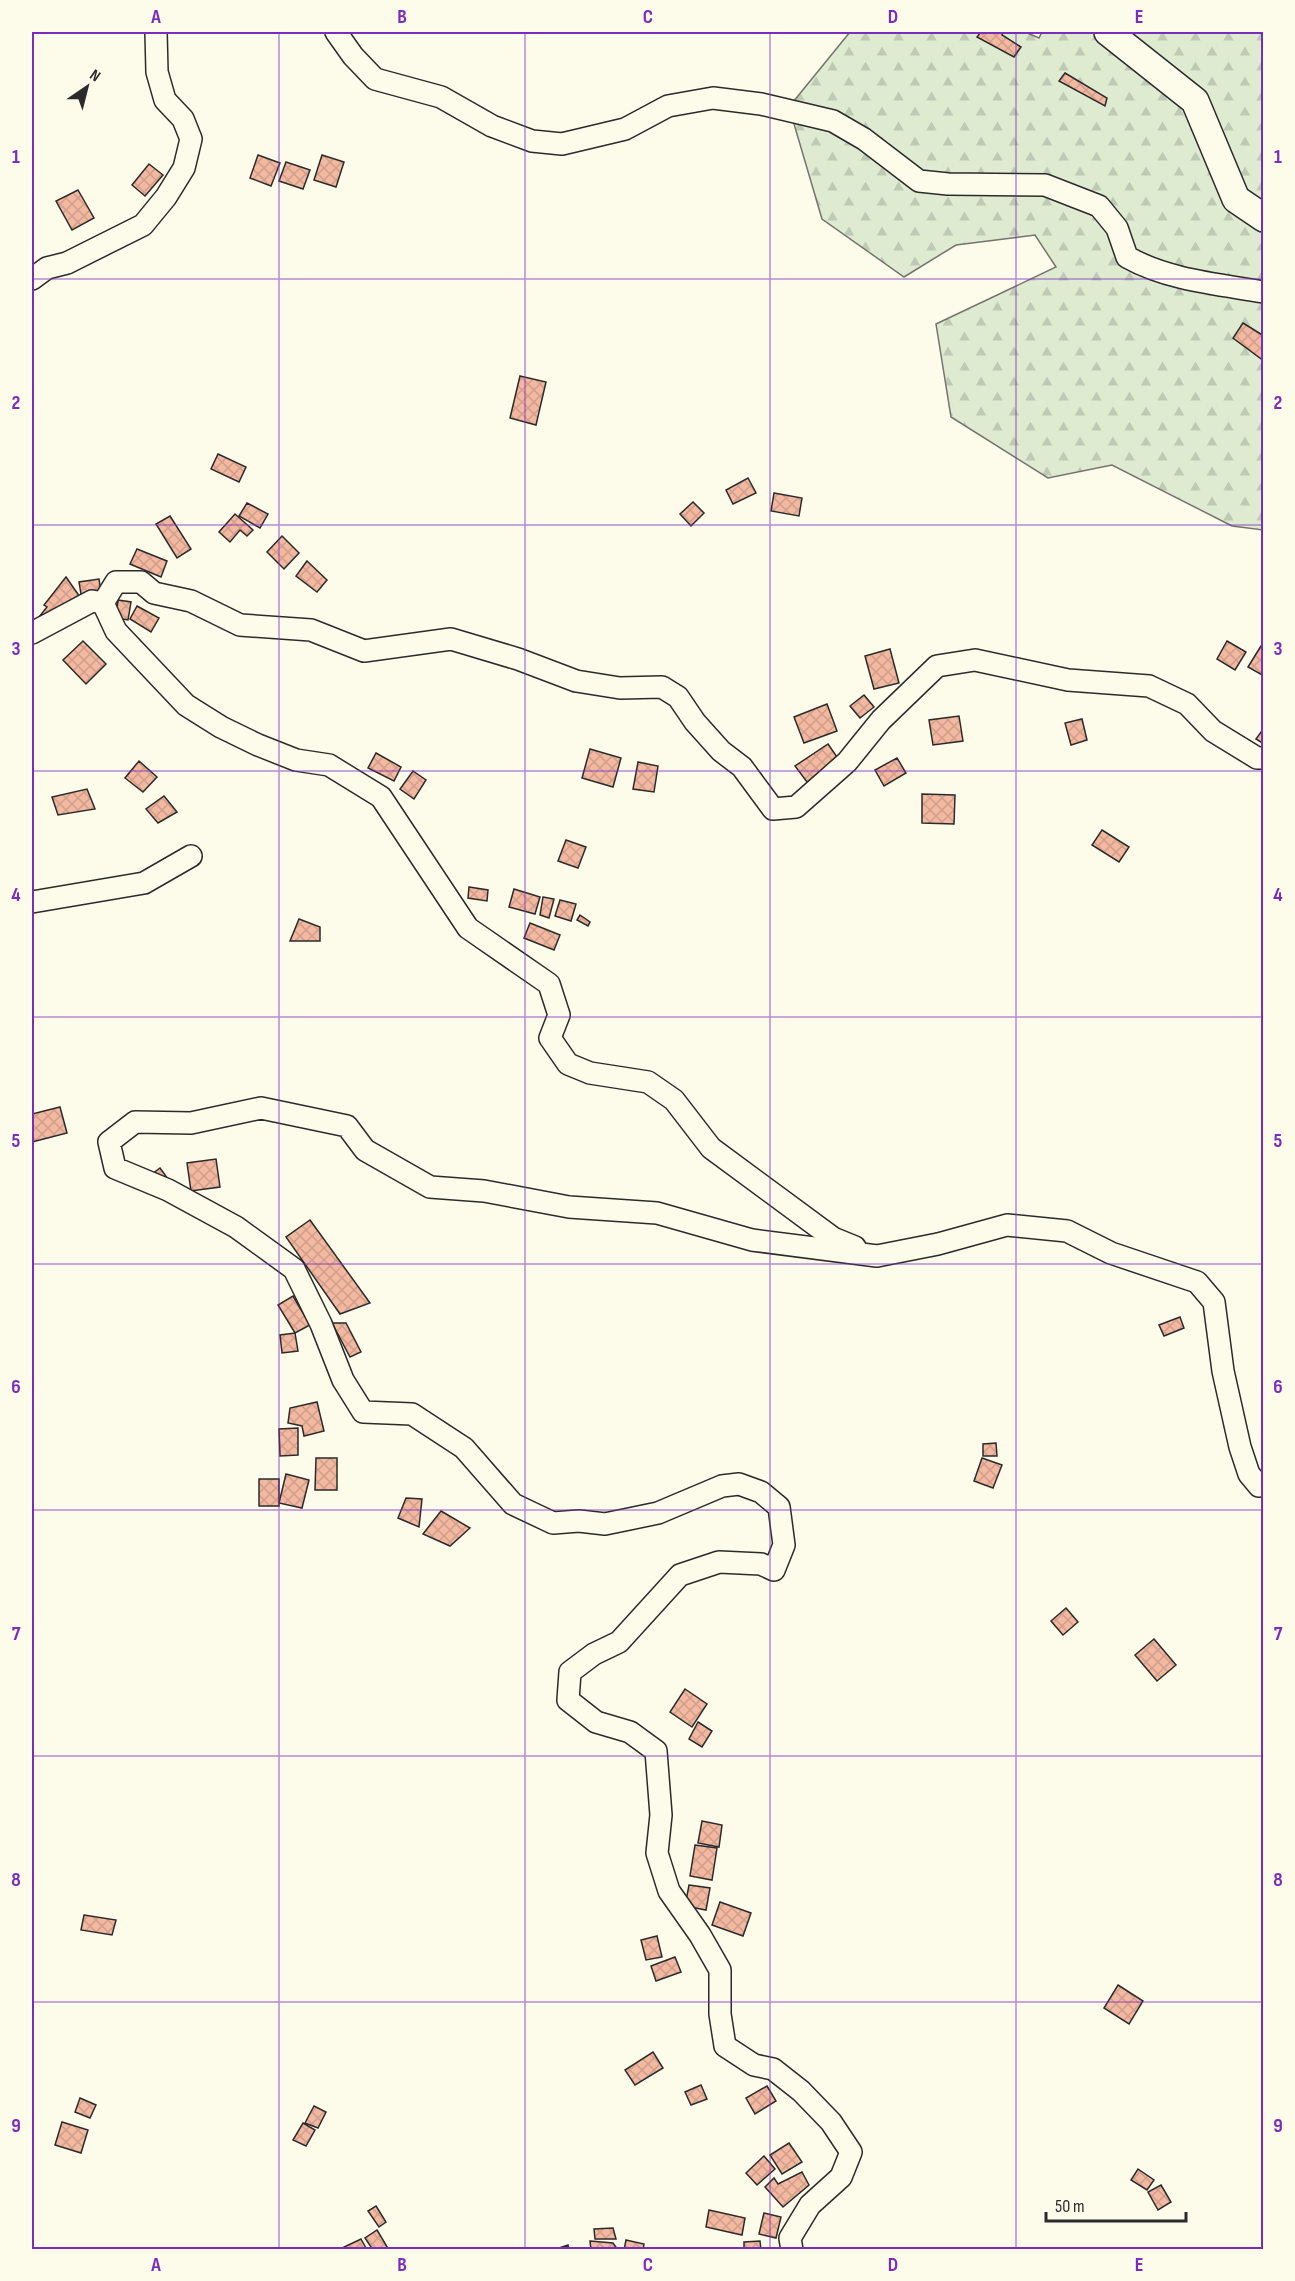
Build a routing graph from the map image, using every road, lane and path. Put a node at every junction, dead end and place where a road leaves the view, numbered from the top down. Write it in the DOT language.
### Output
graph roads {
  1 [pos="156,32"];
  2 [pos="336,32"];
  3 [pos="1108,32"];
  4 [pos="1263,218"];
  5 [pos="32,279"];
  6 [pos="1263,292"];
  7 [pos="103,603"];
  8 [pos="32,633"];
  9 [pos="1263,758"];
  10 [pos="191,856"];
  11 [pos="32,902"];
  12 [pos="877,1256"];
  13 [pos="1263,1485"];
  14 [pos="792,2250"];
  1 -- 5 [label="street"];
  2 -- 6 [label="street"];
  3 -- 4 [label="main road"];
  7 -- 8 [label="street"];
  7 -- 9 [label="street"];
  7 -- 12 [label="street"];
  10 -- 11 [label="street"];
  12 -- 13 [label="street"];
  12 -- 14 [label="street"];
}
